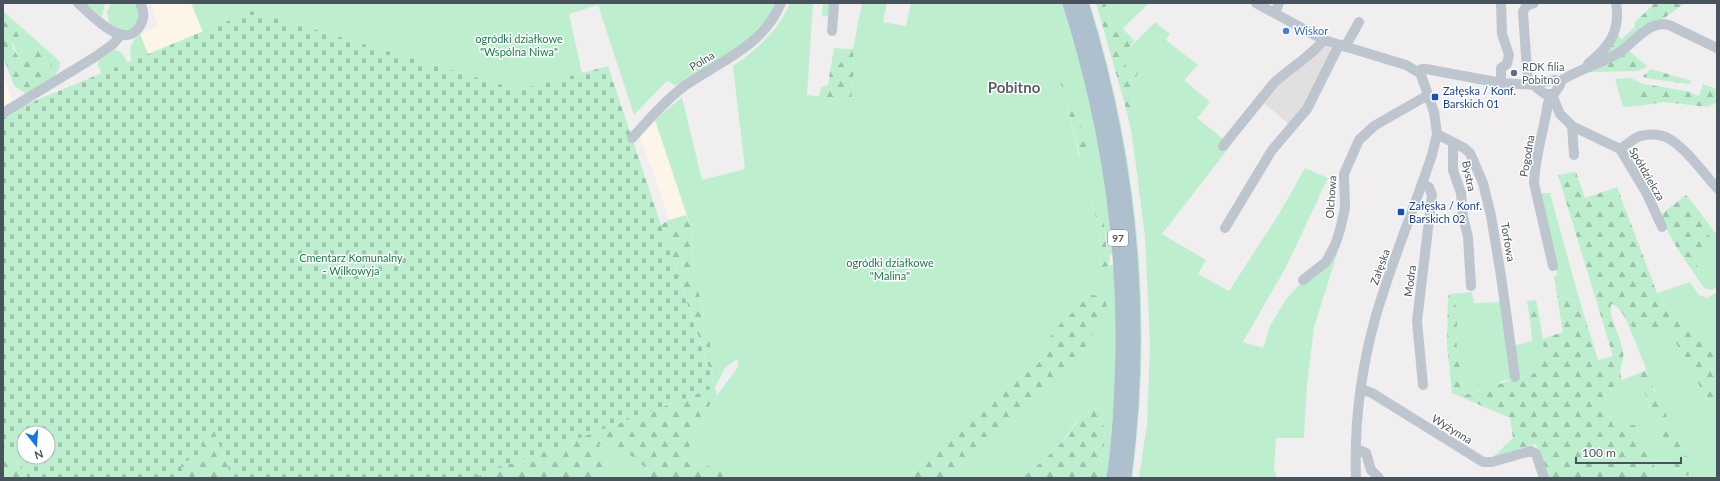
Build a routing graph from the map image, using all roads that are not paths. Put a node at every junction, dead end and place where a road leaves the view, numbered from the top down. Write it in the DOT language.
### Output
graph roads {
  1 [pos="78,3"];
  2 [pos="140,3"];
  3 [pos="781,3"];
  4 [pos="834,3"];
  5 [pos="1069,3"];
  6 [pos="1082,3"];
  7 [pos="1256,3"];
  8 [pos="1280,3"];
  9 [pos="1502,3"];
  10 [pos="1534,3"];
  11 [pos="1616,3"];
  12 [pos="1275,14"];
  13 [pos="1359,22"];
  14 [pos="832,31"];
  15 [pos="121,35"];
  16 [pos="1324,40"];
  17 [pos="1342,46"];
  18 [pos="1717,48"];
  19 [pos="1584,68"];
  20 [pos="1418,72"];
  21 [pos="1559,82"];
  22 [pos="1500,83"];
  23 [pos="1532,85"];
  24 [pos="1428,95"];
  25 [pos="1552,97"];
  26 [pos="3,112"];
  27 [pos="1572,126"];
  28 [pos="1437,134"];
  29 [pos="632,138"];
  30 [pos="1454,143"];
  31 [pos="1223,146"];
  32 [pos="1620,149"];
  33 [pos="1574,155"];
  34 [pos="1422,184"];
  35 [pos="1717,188"];
  36 [pos="1662,227"];
  37 [pos="1225,228"];
  38 [pos="1553,266"];
  39 [pos="1303,280"];
  40 [pos="1471,286"];
  41 [pos="1515,377"];
  42 [pos="1423,385"];
  43 [pos="1361,390"];
  44 [pos="1356,449"];
  45 [pos="1113,478"];
  46 [pos="1125,478"];
  47 [pos="1356,478"];
  48 [pos="1378,478"];
  49 [pos="1544,478"];
  1 -- 15 [label="street"];
  2 -- 15 [label="street"];
  3 -- 29 [label="street, Polna"];
  4 -- 14 [label="street"];
  5 -- 45 [label="main road, 97"];
  6 -- 46 [label="main road, 97"];
  7 -- 12 [label="street"];
  8 -- 12 [label="street"];
  9 -- 22 [label="street"];
  10 -- 23 [label="street"];
  11 -- 19 [label="street"];
  12 -- 16 [label="street"];
  13 -- 17 [label="street"];
  15 -- 26 [label="street"];
  16 -- 17 [label="street"];
  16 -- 31 [label="street"];
  17 -- 20 [label="street"];
  17 -- 37 [label="street"];
  18 -- 19 [label="street"];
  19 -- 21 [label="street"];
  20 -- 22 [label="street"];
  20 -- 24 [label="street, Załęska"];
  21 -- 23 [label="street"];
  21 -- 25 [label="street, Pogodna"];
  22 -- 23 [label="street"];
  23 -- 25 [label="street"];
  24 -- 28 [label="street, Załęska"];
  24 -- 39 [label="street, Olchowa"];
  25 -- 27 [label="street, Spółdzielcza"];
  25 -- 38 [label="street, Pogodna"];
  27 -- 32 [label="street, Spółdzielcza"];
  27 -- 33 [label="street"];
  28 -- 30 [label="street, Torfowa"];
  28 -- 34 [label="street, Załęska"];
  30 -- 40 [label="street, Bystra"];
  30 -- 41 [label="street, Torfowa"];
  32 -- 35 [label="street"];
  32 -- 36 [label="street, Spółdzielcza"];
  34 -- 42 [label="street, Modra"];
  34 -- 43 [label="street, Załęska"];
  43 -- 44 [label="street, Załęska"];
  43 -- 49 [label="street, Wyżynna"];
  44 -- 47 [label="street, Załęska"];
  44 -- 48 [label="street"];
}
